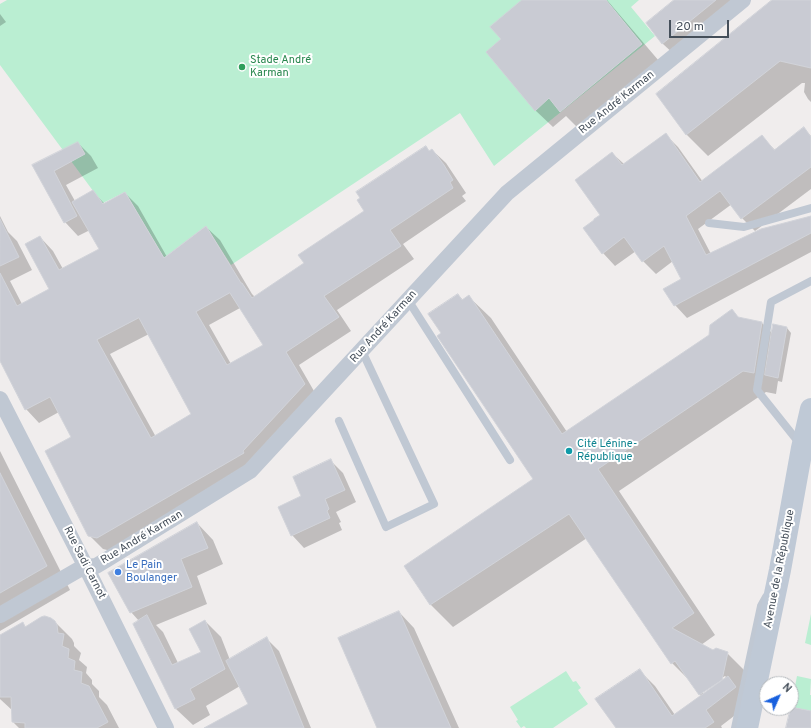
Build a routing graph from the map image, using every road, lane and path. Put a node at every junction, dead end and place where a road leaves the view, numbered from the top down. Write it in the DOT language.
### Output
graph roads {
  1 [pos="742,0"];
  2 [pos="811,208"];
  3 [pos="709,223"];
  4 [pos="811,281"];
  5 [pos="408,300"];
  6 [pos="362,351"];
  7 [pos="0,399"];
  8 [pos="811,410"];
  9 [pos="339,421"];
  10 [pos="802,448"];
  11 [pos="510,460"];
  12 [pos="86,567"];
  13 [pos="780,570"];
  14 [pos="0,615"];
  15 [pos="166,728"];
  16 [pos="735,728"];
  17 [pos="747,728"];
  1 -- 5 [label="street, Rue André Karman"];
  2 -- 3 [label="lane"];
  4 -- 10 [label="lane"];
  5 -- 6 [label="street, Rue André Karman"];
  5 -- 11 [label="lane"];
  6 -- 9 [label="lane"];
  6 -- 12 [label="street, Rue André Karman"];
  7 -- 12 [label="street, Rue Sadi Carnot"];
  8 -- 10 [label="main road, Avenue de la République"];
  10 -- 13 [label="main road, Avenue de la République"];
  12 -- 14 [label="street, Rue André Karman"];
  12 -- 15 [label="street, Rue Sadi Carnot"];
  13 -- 16 [label="lane"];
  13 -- 17 [label="main road, Avenue de la République"];
}
